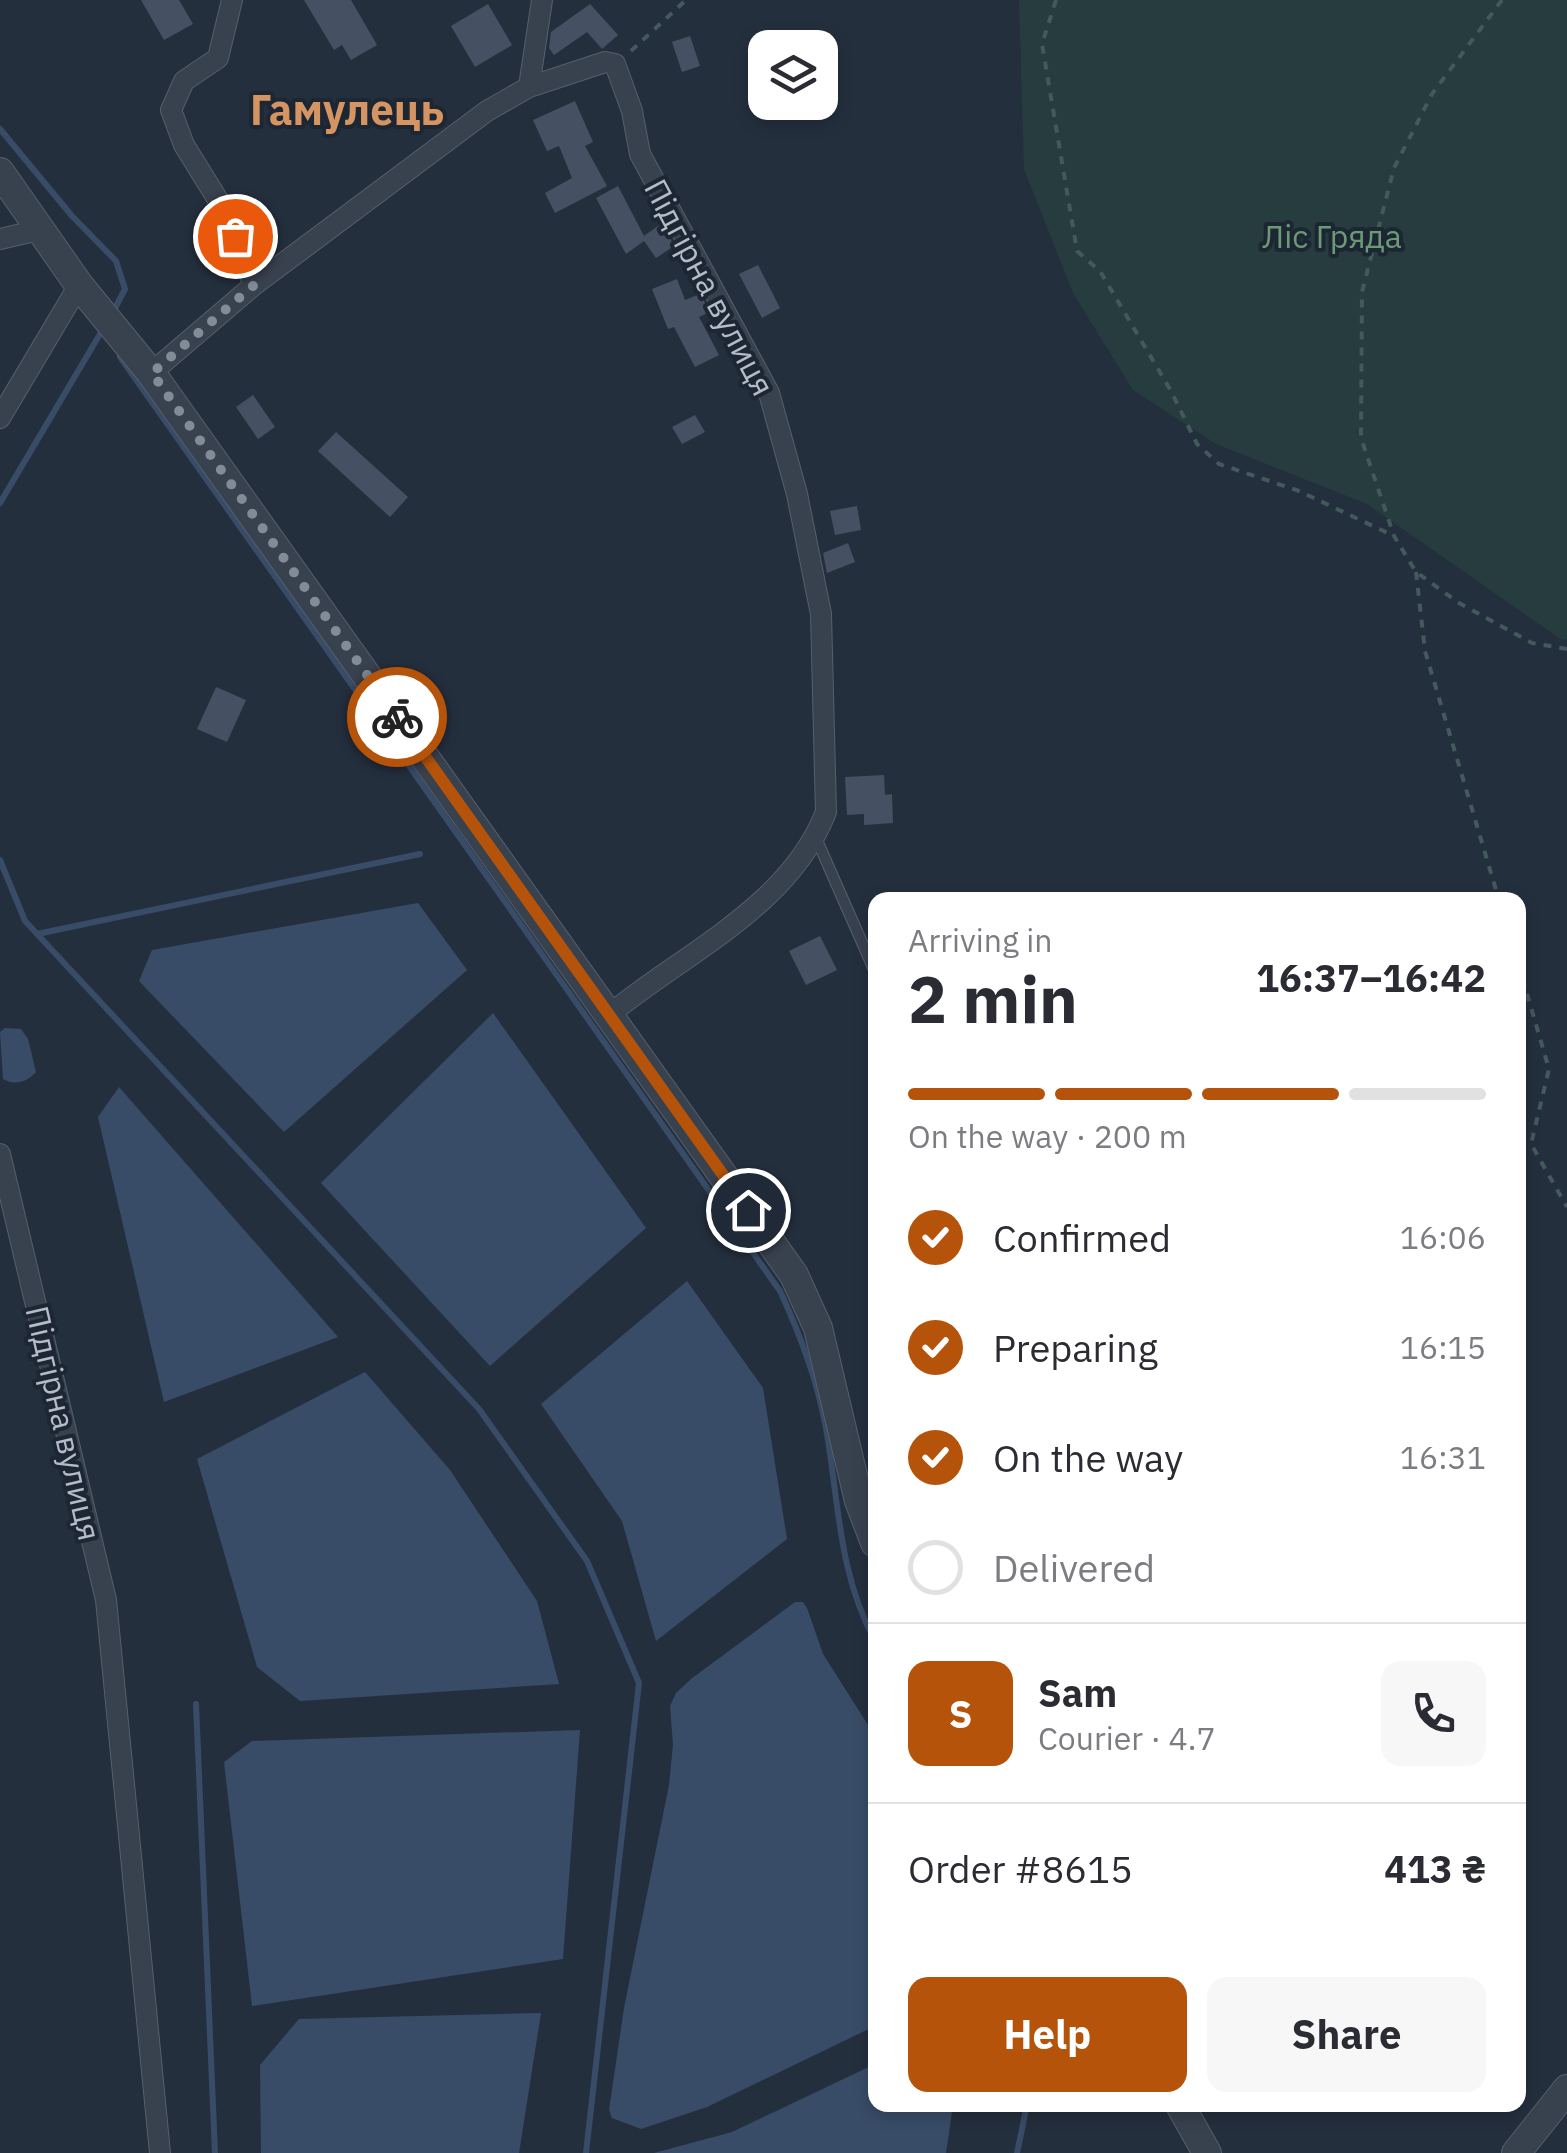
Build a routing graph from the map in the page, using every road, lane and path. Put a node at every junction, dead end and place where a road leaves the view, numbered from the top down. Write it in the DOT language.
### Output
graph roads {
  1 [pos="232,0"];
  2 [pos="542,0"];
  3 [pos="686,0"];
  4 [pos="1056,0"];
  5 [pos="1502,0"];
  6 [pos="615,64"];
  7 [pos="529,87"];
  8 [pos="0,172"];
  9 [pos="38,230"];
  10 [pos="0,238"];
  11 [pos="254,285"];
  12 [pos="86,294"];
  13 [pos="152,373"];
  14 [pos="0,418"];
  15 [pos="1394,536"];
  16 [pos="1416,572"];
  17 [pos="1567,649"];
  18 [pos="816,838"];
  19 [pos="1497,892"];
  20 [pos="868,956"];
  21 [pos="1526,990"];
  22 [pos="609,1014"];
  23 [pos="0,1154"];
  24 [pos="1567,1207"];
  25 [pos="868,1525"];
  26 [pos="1567,2089"];
  27 [pos="1184,2112"];
  28 [pos="160,2153"];
  29 [pos="1207,2153"];
  30 [pos="1516,2153"];
  1 -- 11 [label="street"];
  2 -- 7 [label="street"];
  3 -- 6 [label="path"];
  4 -- 15 [label="path"];
  5 -- 15 [label="path"];
  6 -- 7 [label="street"];
  6 -- 18 [label="street, Підгірна вулиця"];
  7 -- 11 [label="street"];
  8 -- 9 [label="street"];
  9 -- 10 [label="street"];
  9 -- 12 [label="street"];
  11 -- 13 [label="street"];
  12 -- 13 [label="street"];
  12 -- 14 [label="street"];
  13 -- 22 [label="street"];
  15 -- 16 [label="path"];
  16 -- 17 [label="path"];
  16 -- 19 [label="path"];
  18 -- 20 [label="lane"];
  18 -- 22 [label="street"];
  21 -- 24 [label="path"];
  22 -- 25 [label="street"];
  23 -- 28 [label="street, Підгірна вулиця"];
  26 -- 30 [label="street"];
  27 -- 29 [label="street"];
}
